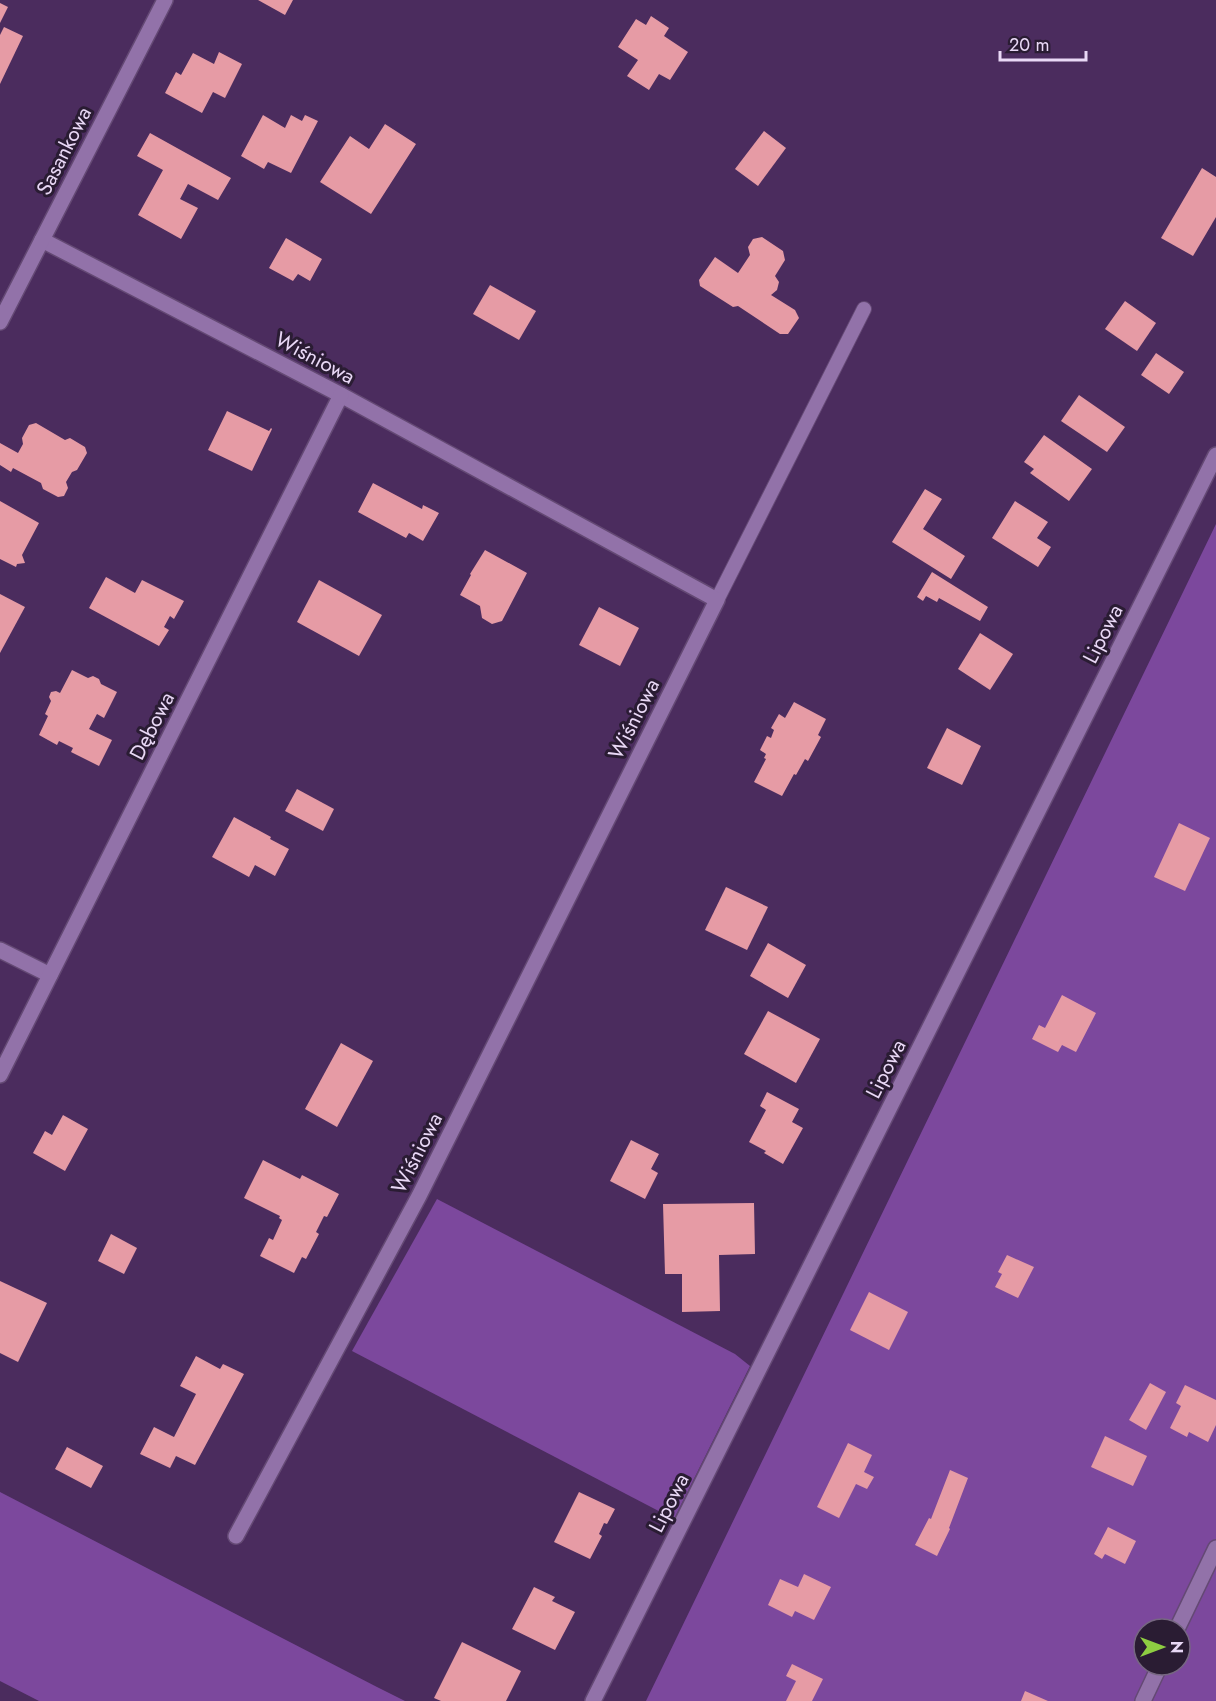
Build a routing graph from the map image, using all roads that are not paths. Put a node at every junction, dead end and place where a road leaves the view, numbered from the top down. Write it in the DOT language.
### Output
graph roads {
  1 [pos="165,0"];
  2 [pos="42,240"];
  3 [pos="5,297"];
  4 [pos="864,309"];
  5 [pos="0,322"];
  6 [pos="341,395"];
  7 [pos="1216,455"];
  8 [pos="717,600"];
  9 [pos="0,950"];
  10 [pos="50,975"];
  11 [pos="0,1075"];
  12 [pos="236,1536"];
  13 [pos="1216,1548"];
  14 [pos="1184,1617"];
  15 [pos="1154,1677"];
  16 [pos="593,1701"];
  17 [pos="1143,1701"];
  1 -- 2 [label="street, Sasankowa"];
  2 -- 3 [label="street, Sasankowa"];
  2 -- 6 [label="street, Wiśniowa"];
  3 -- 5 [label="street, Sasankowa"];
  4 -- 8 [label="lane"];
  6 -- 8 [label="street, Wiśniowa"];
  6 -- 10 [label="street, Dębowa"];
  7 -- 16 [label="street, Lipowa"];
  8 -- 12 [label="street, Wiśniowa"];
  9 -- 10 [label="street"];
  10 -- 11 [label="street, Dębowa"];
  13 -- 14 [label="street"];
  15 -- 17 [label="street"];
}
